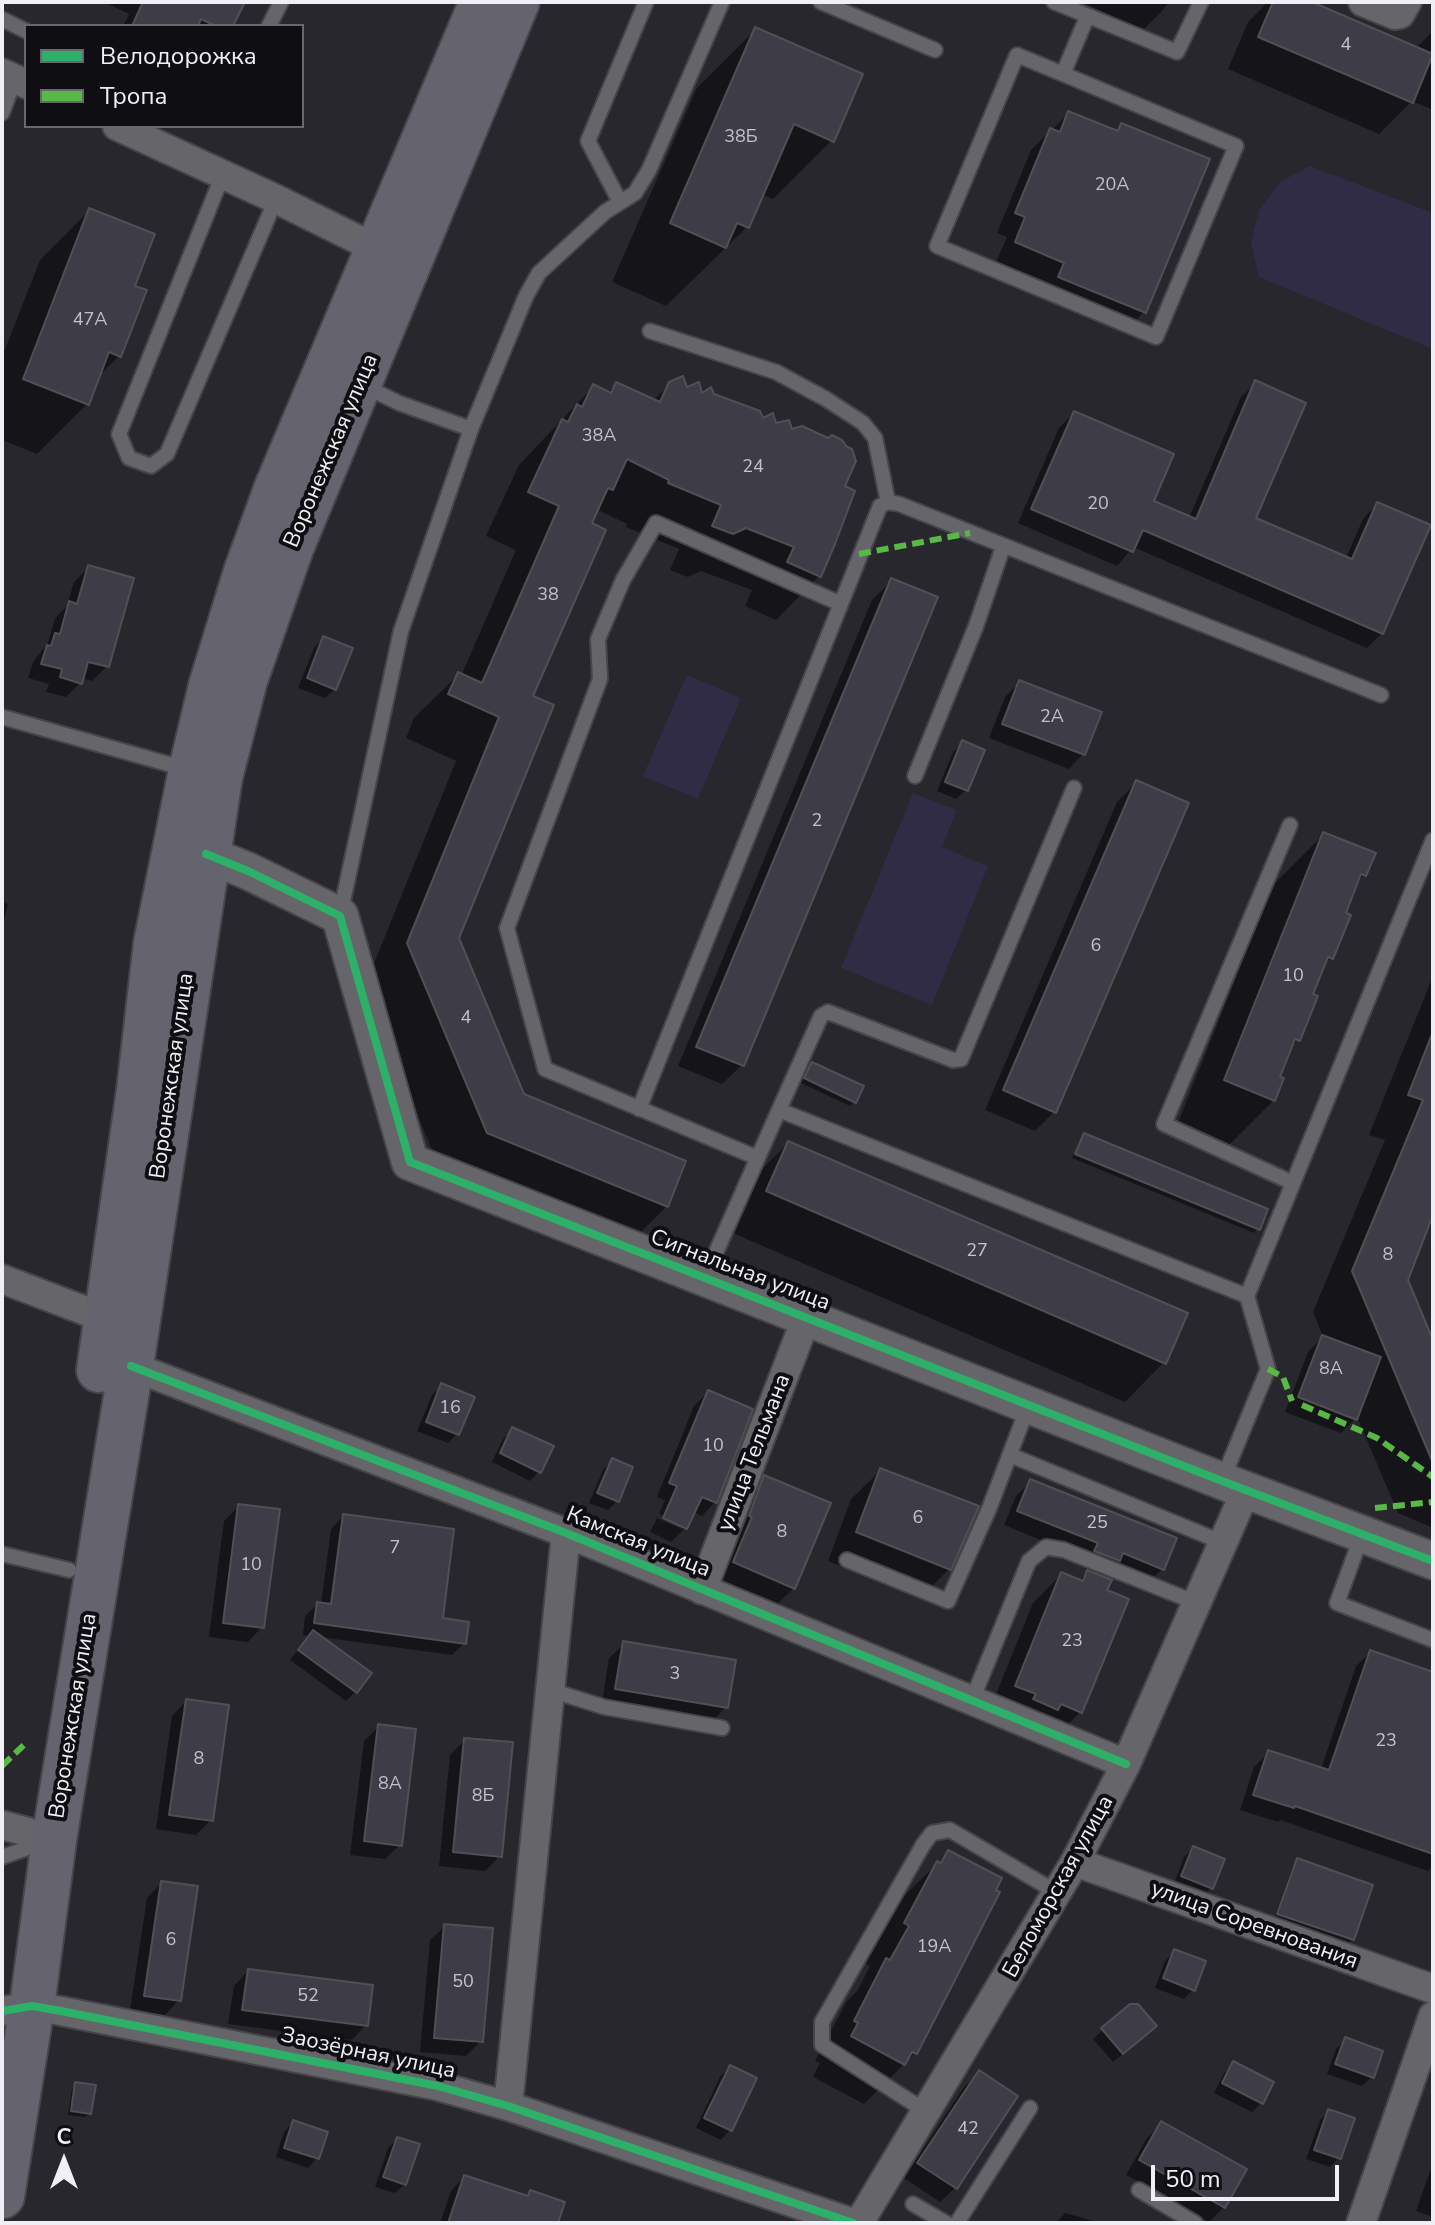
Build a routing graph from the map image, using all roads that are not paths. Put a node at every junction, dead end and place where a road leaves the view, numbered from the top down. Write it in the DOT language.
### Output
graph roads {
  1 [pos="281,2"];
  2 [pos="482,2"];
  3 [pos="517,2"];
  4 [pos="646,2"];
  5 [pos="722,2"];
  6 [pos="821,2"];
  7 [pos="1054,2"];
  8 [pos="1201,2"];
  9 [pos="1363,2"];
  10 [pos="1407,2"];
  11 [pos="1087,17"];
  12 [pos="2,19"];
  13 [pos="270,24"];
  14 [pos="24,30"];
  15 [pos="935,50"];
  16 [pos="1063,74"];
  17 [pos="14,79"];
  18 [pos="2,113"];
  19 [pos="121,128"];
  20 [pos="223,174"];
  21 [pos="276,199"];
  22 [pos="620,202"];
  23 [pos="377,249"];
  24 [pos="650,331"];
  25 [pos="360,384"];
  26 [pos="471,429"];
  27 [pos="888,502"];
  28 [pos="1003,547"];
  29 [pos="839,603"];
  30 [pos="1381,695"];
  31 [pos="2,717"];
  32 [pos="205,773"];
  33 [pos="915,776"];
  34 [pos="1074,788"];
  35 [pos="1290,825"];
  36 [pos="1433,840"];
  37 [pos="206,854"];
  38 [pos="340,916"];
  39 [pos="639,1109"];
  40 [pos="779,1110"];
  41 [pos="758,1158"];
  42 [pos="1293,1183"];
  43 [pos="705,1277"];
  44 [pos="2,1279"];
  45 [pos="1247,1296"];
  46 [pos="807,1316"];
  47 [pos="107,1319"];
  48 [pos="131,1366"];
  49 [pos="1029,1403"];
  50 [pos="1010,1455"];
  51 [pos="1234,1486"];
  52 [pos="566,1533"];
  53 [pos="1362,1534"];
  54 [pos="1224,1543"];
  55 [pos="2,1554"];
  56 [pos="847,1560"];
  57 [pos="1433,1561"];
  58 [pos="69,1570"];
  59 [pos="702,1590"];
  60 [pos="1197,1603"];
  61 [pos="1433,1640"];
  62 [pos="550,1690"];
  63 [pos="972,1700"];
  64 [pos="722,1728"];
  65 [pos="1126,1764"];
  66 [pos="14,1841"];
  67 [pos="1075,1862"];
  68 [pos="1058,1893"];
  69 [pos="1433,1989"];
  70 [pos="10,2011"];
  71 [pos="1433,2016"];
  72 [pos="508,2106"];
  73 [pos="1030,2108"];
  74 [pos="927,2112"];
  75 [pos="1139,2190"];
  76 [pos="2,2196"];
  77 [pos="913,2204"];
  78 [pos="1177,2218"];
  79 [pos="853,2223"];
  80 [pos="859,2223"];
  81 [pos="946,2223"];
  82 [pos="957,2223"];
  83 [pos="1195,2223"];
  84 [pos="1361,2223"];
  1 -- 13 [label="lane"];
  2 -- 23 [label="main road, Воронежская улица"];
  3 -- 25 [label="main road, Воронежская улица"];
  4 -- 22 [label="lane"];
  5 -- 22 [label="lane"];
  6 -- 15 [label="lane"];
  7 -- 11 [label="lane"];
  8 -- 11 [label="lane"];
  9 -- 10 [label="street"];
  11 -- 16 [label="lane"];
  12 -- 14 [label="lane"];
  16 -- 16 [label="lane"];
  17 -- 18 [label="lane"];
  19 -- 20 [label="street"];
  20 -- 21 [label="street"];
  20 -- 21 [label="lane"];
  21 -- 23 [label="street"];
  22 -- 26 [label="lane"];
  23 -- 32 [label="main road, Воронежская улица"];
  24 -- 27 [label="lane"];
  25 -- 26 [label="lane"];
  25 -- 32 [label="main road, Воронежская улица"];
  26 -- 38 [label="lane"];
  27 -- 28 [label="lane"];
  27 -- 29 [label="lane"];
  28 -- 30 [label="lane"];
  28 -- 33 [label="lane"];
  29 -- 39 [label="lane"];
  29 -- 39 [label="lane"];
  31 -- 32 [label="lane"];
  32 -- 37 [label="main road, Воронежская улица"];
  32 -- 47 [label="main road, Воронежская улица"];
  34 -- 40 [label="lane"];
  35 -- 42 [label="lane"];
  36 -- 42 [label="lane"];
  37 -- 38 [label="street"];
  37 -- 48 [label="main road, Воронежская улица"];
  38 -- 43 [label="street, Сигнальная улица"];
  39 -- 41 [label="lane"];
  40 -- 41 [label="lane"];
  40 -- 45 [label="lane"];
  41 -- 43 [label="lane"];
  42 -- 45 [label="lane"];
  43 -- 46 [label="street, Сигнальная улица"];
  44 -- 47 [label="street"];
  45 -- 51 [label="lane"];
  46 -- 49 [label="street, Сигнальная улица"];
  46 -- 59 [label="street, улица Тельмана"];
  47 -- 58 [label="main road, Воронежская улица"];
  48 -- 52 [label="street, Камская улица"];
  48 -- 70 [label="main road, Воронежская улица"];
  49 -- 50 [label="lane"];
  49 -- 51 [label="street, Сигнальная улица"];
  50 -- 54 [label="lane"];
  50 -- 56 [label="lane"];
  51 -- 53 [label="street, Сигнальная улица"];
  51 -- 54 [label="street, Беломорская улица"];
  52 -- 59 [label="street, Камская улица"];
  52 -- 62 [label="street"];
  53 -- 57 [label="street, Сигнальная улица"];
  53 -- 61 [label="lane"];
  54 -- 60 [label="street, Беломорская улица"];
  55 -- 58 [label="lane"];
  58 -- 66 [label="main road, Воронежская улица"];
  59 -- 63 [label="street, Камская улица"];
  60 -- 63 [label="lane"];
  60 -- 65 [label="street, Беломорская улица"];
  62 -- 64 [label="lane"];
  62 -- 72 [label="street"];
  63 -- 65 [label="street, Камская улица"];
  65 -- 67 [label="street, Беломорская улица"];
  66 -- 70 [label="main road, Воронежская улица"];
  67 -- 68 [label="street, Беломорская улица"];
  67 -- 69 [label="street, улица Соревнования"];
  68 -- 74 [label="street, Беломорская улица"];
  68 -- 74 [label="lane"];
  70 -- 72 [label="street, Заозёрная улица"];
  70 -- 76 [label="main road, Воронежская улица"];
  71 -- 84 [label="street"];
  72 -- 79 [label="street, Заозёрная улица"];
  73 -- 82 [label="lane"];
  74 -- 80 [label="street, Беломорская улица"];
  75 -- 78 [label="lane"];
  77 -- 81 [label="lane"];
  78 -- 83 [label="lane"];
}
